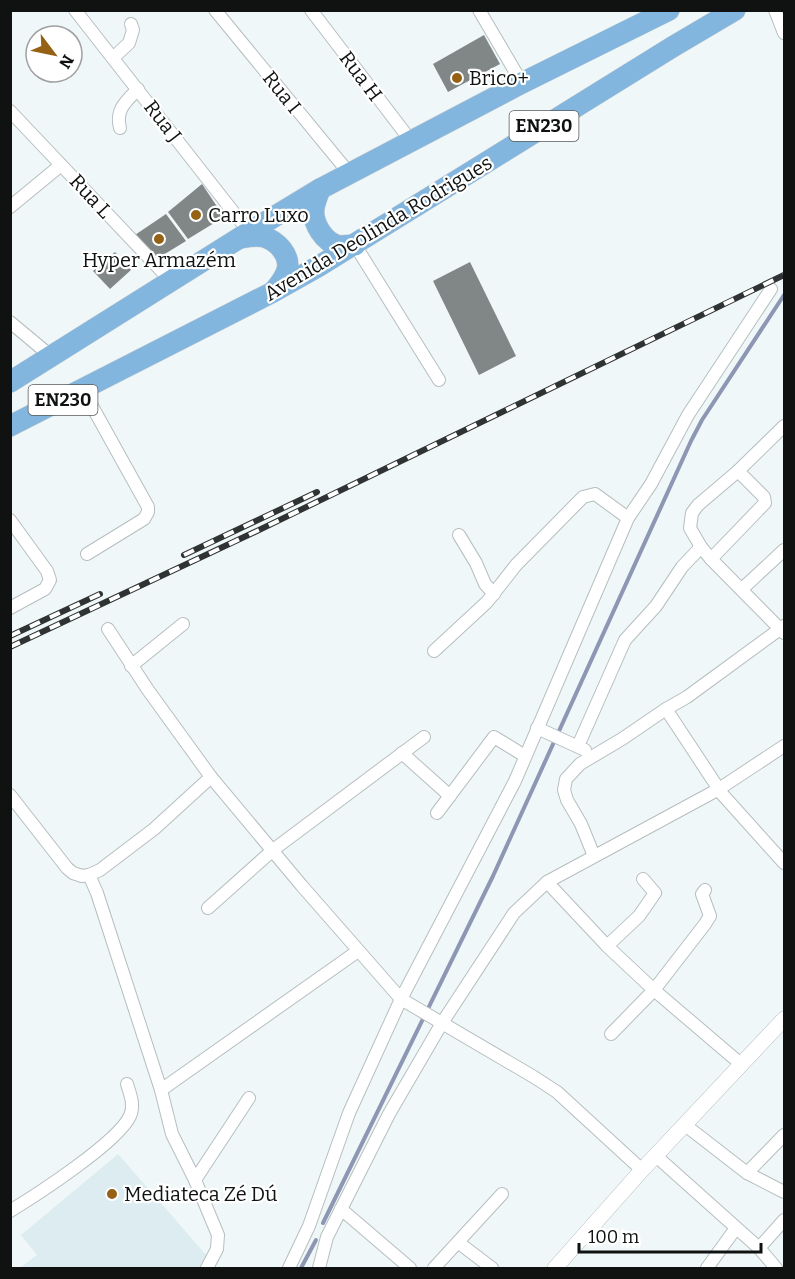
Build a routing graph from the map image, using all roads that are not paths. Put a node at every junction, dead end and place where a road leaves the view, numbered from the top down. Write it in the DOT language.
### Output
graph roads {
  1 [pos="75,10"];
  2 [pos="215,10"];
  3 [pos="311,10"];
  4 [pos="479,10"];
  5 [pos="669,10"];
  6 [pos="735,10"];
  7 [pos="775,10"];
  8 [pos="639,17"];
  9 [pos="131,24"];
  10 [pos="784,33"];
  11 [pos="113,58"];
  12 [pos="522,83"];
  13 [pos="138,89"];
  14 [pos="10,111"];
  15 [pos="120,128"];
  16 [pos="411,141"];
  17 [pos="61,165"];
  18 [pos="349,173"];
  19 [pos="320,189"];
  20 [pos="10,207"];
  21 [pos="244,235"];
  22 [pos="355,245"];
  23 [pos="171,282"];
  24 [pos="771,289"];
  25 [pos="271,293"];
  26 [pos="10,322"];
  27 [pos="52,357"];
  28 [pos="439,380"];
  29 [pos="10,382"];
  30 [pos="83,390"];
  31 [pos="10,426"];
  32 [pos="784,426"];
  33 [pos="738,471"];
  34 [pos="628,518"];
  35 [pos="10,520"];
  36 [pos="459,536"];
  37 [pos="701,547"];
  38 [pos="784,550"];
  39 [pos="87,554"];
  40 [pos="711,559"];
  41 [pos="742,589"];
  42 [pos="494,594"];
  43 [pos="10,608"];
  44 [pos="183,624"];
  45 [pos="108,629"];
  46 [pos="784,629"];
  47 [pos="434,651"];
  48 [pos="131,666"];
  49 [pos="666,709"];
  50 [pos="541,730"];
  51 [pos="424,737"];
  52 [pos="573,744"];
  53 [pos="784,746"];
  54 [pos="402,753"];
  55 [pos="594,754"];
  56 [pos="525,756"];
  57 [pos="211,777"];
  58 [pos="719,789"];
  59 [pos="10,795"];
  60 [pos="450,796"];
  61 [pos="437,813"];
  62 [pos="273,850"];
  63 [pos="594,856"];
  64 [pos="784,863"];
  65 [pos="89,875"];
  66 [pos="643,879"];
  67 [pos="547,882"];
  68 [pos="705,890"];
  69 [pos="208,908"];
  70 [pos="607,946"];
  71 [pos="358,951"];
  72 [pos="654,990"];
  73 [pos="401,999"];
  74 [pos="784,1019"];
  75 [pos="437,1020"];
  76 [pos="610,1035"];
  77 [pos="742,1065"];
  78 [pos="127,1084"];
  79 [pos="161,1090"];
  80 [pos="249,1098"];
  81 [pos="685,1125"];
  82 [pos="784,1135"];
  83 [pos="656,1156"];
  84 [pos="642,1170"];
  85 [pos="747,1173"];
  86 [pos="195,1180"];
  87 [pos="784,1192"];
  88 [pos="502,1194"];
  89 [pos="341,1209"];
  90 [pos="10,1211"];
  91 [pos="784,1220"];
  92 [pos="736,1228"];
  93 [pos="319,1231"];
  94 [pos="459,1243"];
  95 [pos="759,1248"];
  96 [pos="207,1269"];
  97 [pos="289,1269"];
  98 [pos="319,1269"];
  99 [pos="410,1269"];
  100 [pos="434,1269"];
  101 [pos="492,1269"];
  102 [pos="555,1269"];
  103 [pos="707,1269"];
  104 [pos="776,1269"];
  1 -- 11 [label="street, Rua J"];
  2 -- 18 [label="street, Rua I"];
  3 -- 16 [label="street, Rua H"];
  4 -- 12 [label="street"];
  5 -- 8 [label="highway, EN230"];
  6 -- 22 [label="highway, Avenida Deolinda Rodrigues / EN230"];
  7 -- 10 [label="street"];
  8 -- 12 [label="highway, EN230"];
  9 -- 11 [label="street"];
  11 -- 13 [label="street, Rua J"];
  12 -- 16 [label="highway, EN230"];
  13 -- 15 [label="street"];
  13 -- 21 [label="street, Rua J"];
  14 -- 17 [label="street, Rua L"];
  16 -- 18 [label="highway, EN230"];
  17 -- 20 [label="street"];
  17 -- 23 [label="street, Rua L"];
  18 -- 19 [label="highway, EN230"];
  19 -- 21 [label="highway, EN230"];
  19 -- 22 [label="highway"];
  21 -- 23 [label="highway, EN230"];
  21 -- 25 [label="highway"];
  22 -- 25 [label="highway, Avenida Deolinda Rodrigues / EN230"];
  22 -- 28 [label="street"];
  23 -- 27 [label="highway, EN230"];
  24 -- 34 [label="street"];
  25 -- 30 [label="highway, Avenida Deolinda Rodrigues / EN230"];
  26 -- 27 [label="street"];
  27 -- 29 [label="highway, EN230"];
  30 -- 31 [label="highway, Avenida Deolinda Rodrigues / EN230"];
  30 -- 39 [label="street"];
  32 -- 33 [label="street"];
  33 -- 37 [label="street"];
  33 -- 40 [label="street"];
  34 -- 42 [label="street"];
  34 -- 50 [label="street"];
  35 -- 43 [label="street"];
  36 -- 42 [label="street"];
  37 -- 40 [label="street"];
  37 -- 52 [label="street"];
  38 -- 41 [label="street"];
  40 -- 41 [label="street"];
  41 -- 46 [label="street"];
  42 -- 47 [label="street"];
  44 -- 48 [label="street"];
  45 -- 48 [label="street"];
  46 -- 49 [label="street"];
  48 -- 57 [label="street"];
  49 -- 55 [label="street"];
  49 -- 58 [label="street"];
  50 -- 52 [label="street"];
  50 -- 56 [label="street"];
  51 -- 54 [label="street"];
  52 -- 55 [label="street"];
  53 -- 58 [label="street"];
  54 -- 60 [label="street"];
  54 -- 62 [label="street"];
  55 -- 63 [label="street"];
  56 -- 60 [label="street"];
  56 -- 73 [label="street"];
  57 -- 62 [label="street"];
  57 -- 65 [label="street"];
  58 -- 63 [label="street"];
  58 -- 64 [label="street"];
  59 -- 65 [label="street"];
  60 -- 61 [label="street"];
  62 -- 69 [label="street"];
  62 -- 71 [label="street"];
  63 -- 67 [label="street"];
  65 -- 79 [label="street"];
  66 -- 70 [label="street"];
  67 -- 70 [label="street"];
  67 -- 75 [label="street"];
  68 -- 72 [label="street"];
  70 -- 72 [label="street"];
  71 -- 73 [label="street"];
  71 -- 79 [label="street"];
  72 -- 76 [label="street"];
  72 -- 77 [label="street"];
  73 -- 75 [label="street"];
  73 -- 93 [label="street"];
  74 -- 77 [label="street"];
  75 -- 84 [label="street"];
  75 -- 89 [label="street"];
  77 -- 81 [label="street"];
  78 -- 90 [label="street"];
  79 -- 86 [label="street"];
  80 -- 86 [label="street"];
  81 -- 83 [label="street"];
  81 -- 85 [label="street"];
  82 -- 85 [label="street"];
  83 -- 84 [label="street"];
  83 -- 92 [label="street"];
  84 -- 102 [label="street"];
  85 -- 87 [label="street"];
  86 -- 96 [label="street"];
  88 -- 94 [label="street"];
  89 -- 93 [label="street"];
  89 -- 99 [label="street"];
  91 -- 95 [label="street"];
  92 -- 95 [label="street"];
  92 -- 103 [label="street"];
  93 -- 97 [label="street"];
  93 -- 98 [label="street"];
  94 -- 100 [label="street"];
  94 -- 101 [label="street"];
  95 -- 104 [label="street"];
}
